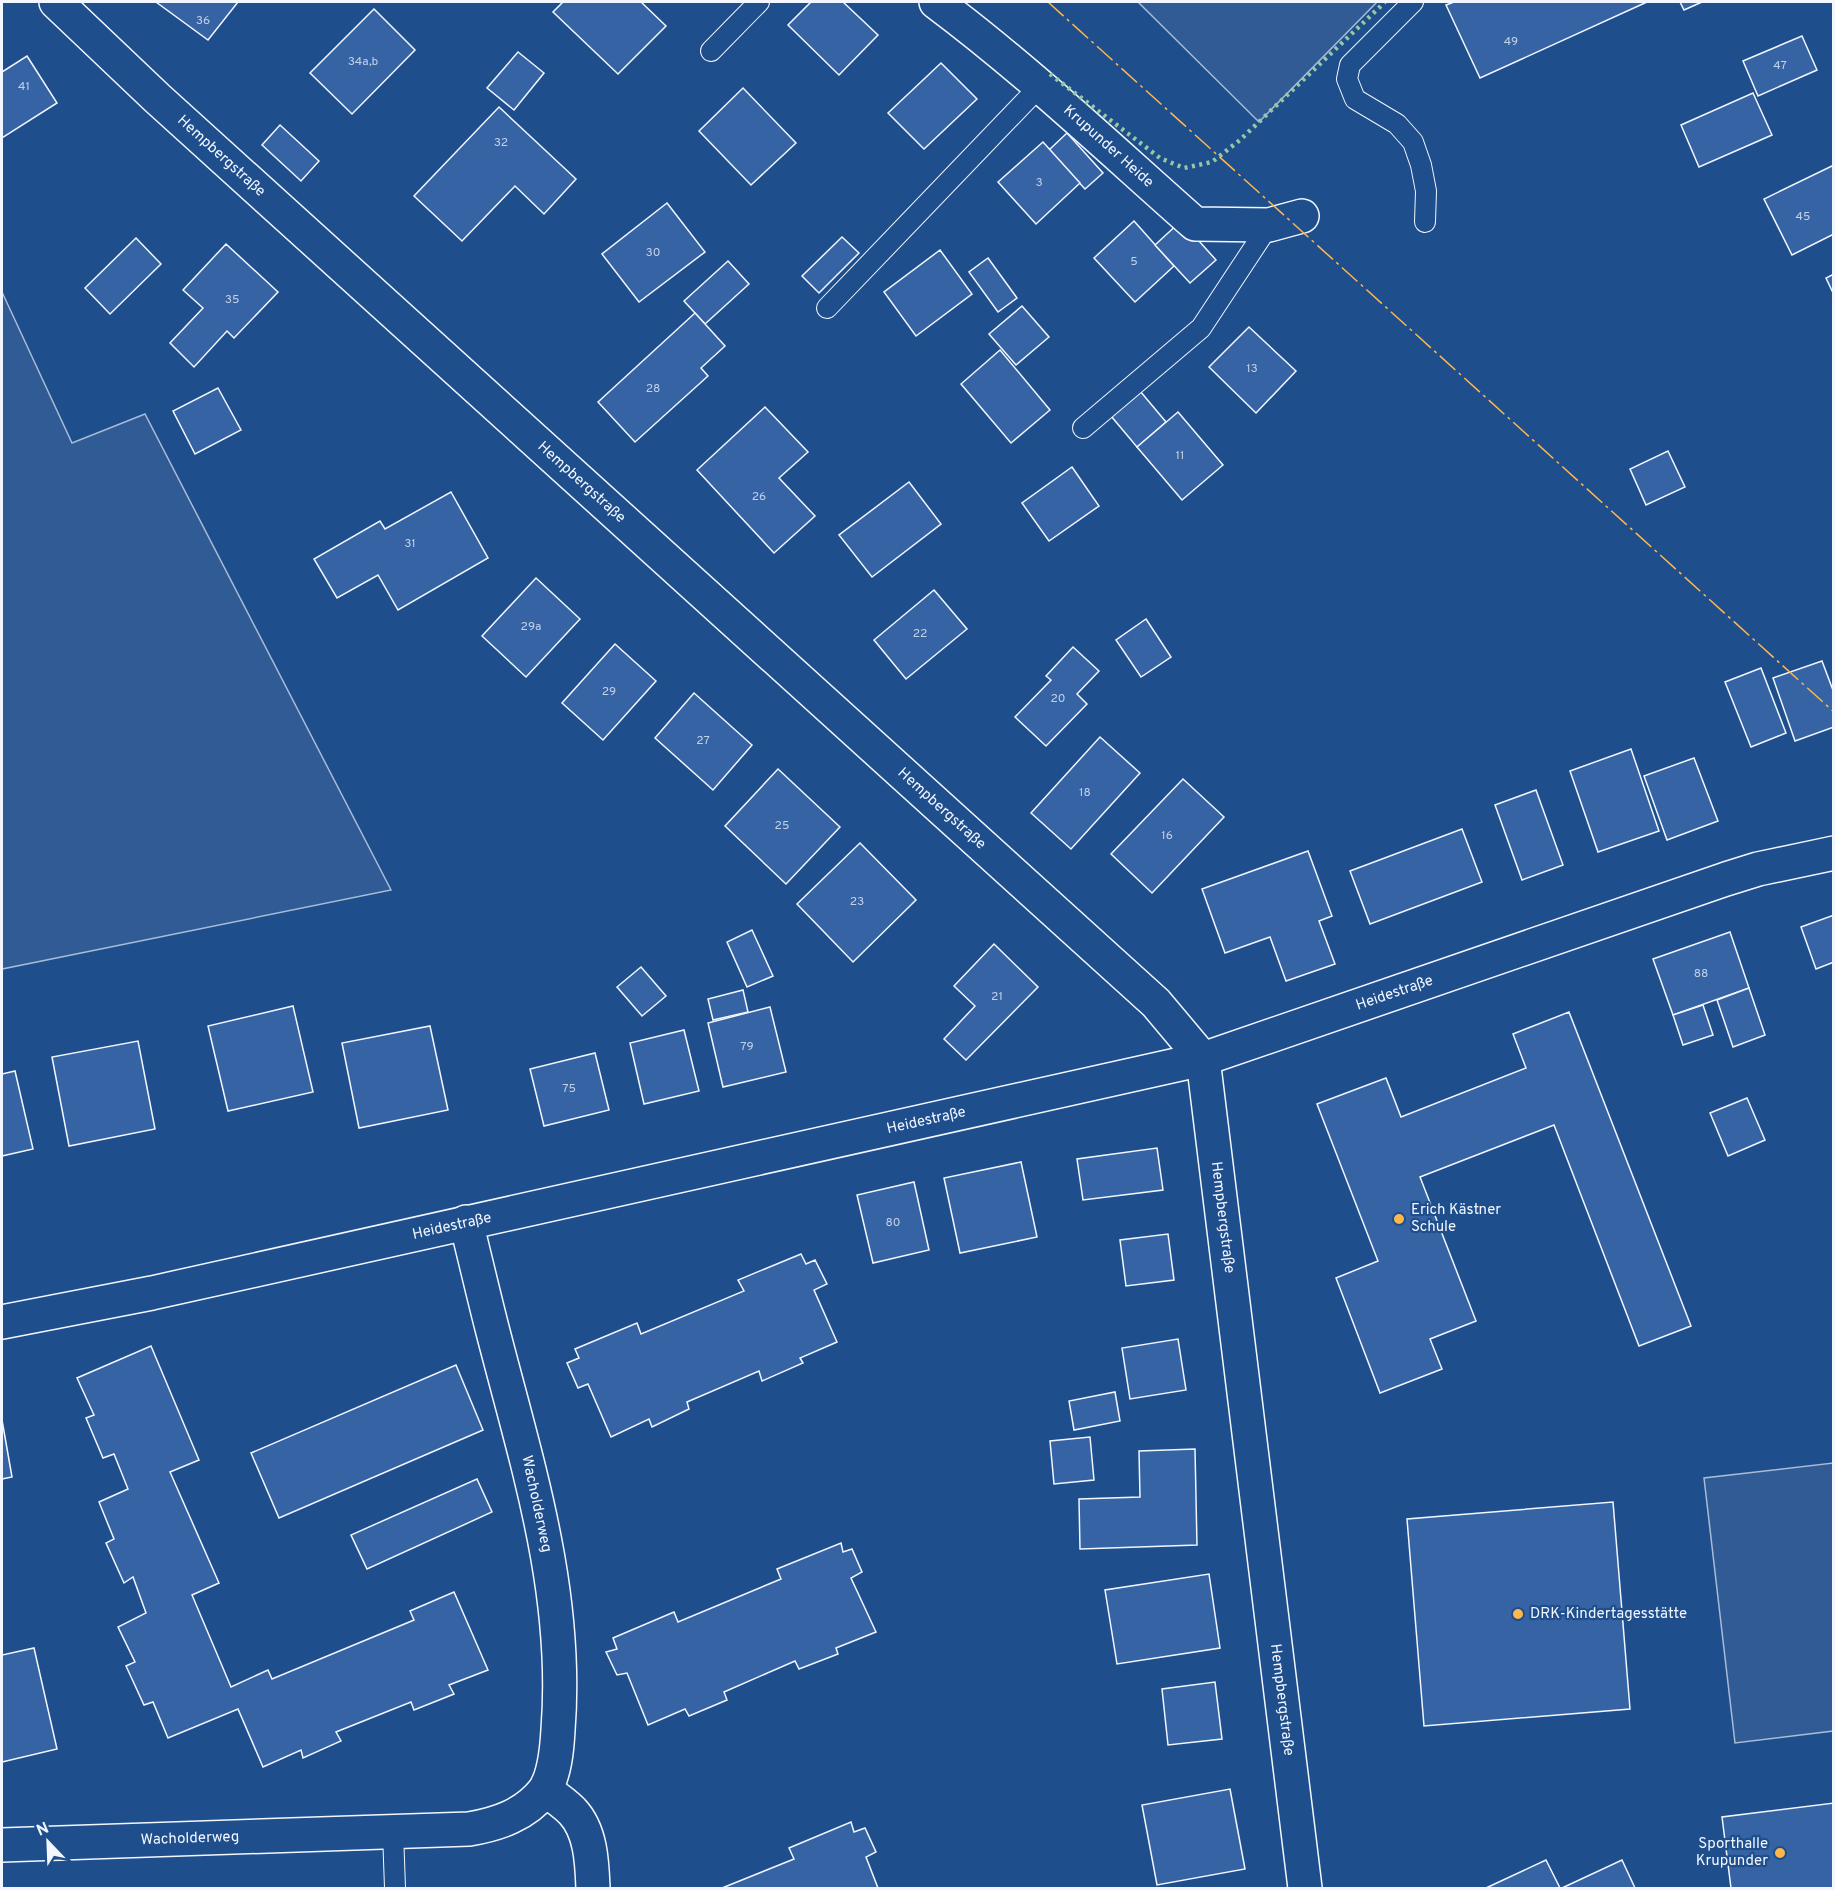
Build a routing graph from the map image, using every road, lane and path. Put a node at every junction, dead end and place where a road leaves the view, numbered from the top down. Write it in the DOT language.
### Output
graph roads {
  1 [pos="56,2"];
  2 [pos="759,2"];
  3 [pos="936,2"];
  4 [pos="1413,2"];
  5 [pos="711,51"];
  6 [pos="1040,86"];
  7 [pos="1302,216"];
  8 [pos="1425,222"];
  9 [pos="1269,225"];
  10 [pos="827,308"];
  11 [pos="1083,428"];
  12 [pos="1833,853"];
  13 [pos="1203,1059"];
  14 [pos="466,1222"];
  15 [pos="2,1322"];
  16 [pos="545,1790"];
  17 [pos="393,1832"];
  18 [pos="2,1845"];
  19 [pos="395,1888"];
  20 [pos="593,1888"];
  21 [pos="1305,1888"];
  1 -- 13 [label="street, Hempbergstraße"];
  2 -- 5 [label="lane"];
  3 -- 6 [label="street, Krupunder Heide"];
  4 -- 8 [label="lane"];
  6 -- 9 [label="street, Krupunder Heide"];
  6 -- 10 [label="lane"];
  7 -- 9 [label="street, Krupunder Heide"];
  9 -- 11 [label="lane"];
  12 -- 13 [label="street, Heidestraße"];
  13 -- 14 [label="street, Heidestraße"];
  13 -- 21 [label="street, Hempbergstraße"];
  14 -- 15 [label="street, Heidestraße"];
  14 -- 16 [label="street, Wacholderweg"];
  16 -- 17 [label="street, Wacholderweg"];
  16 -- 20 [label="street"];
  17 -- 18 [label="street, Wacholderweg"];
  17 -- 19 [label="lane"];
}
